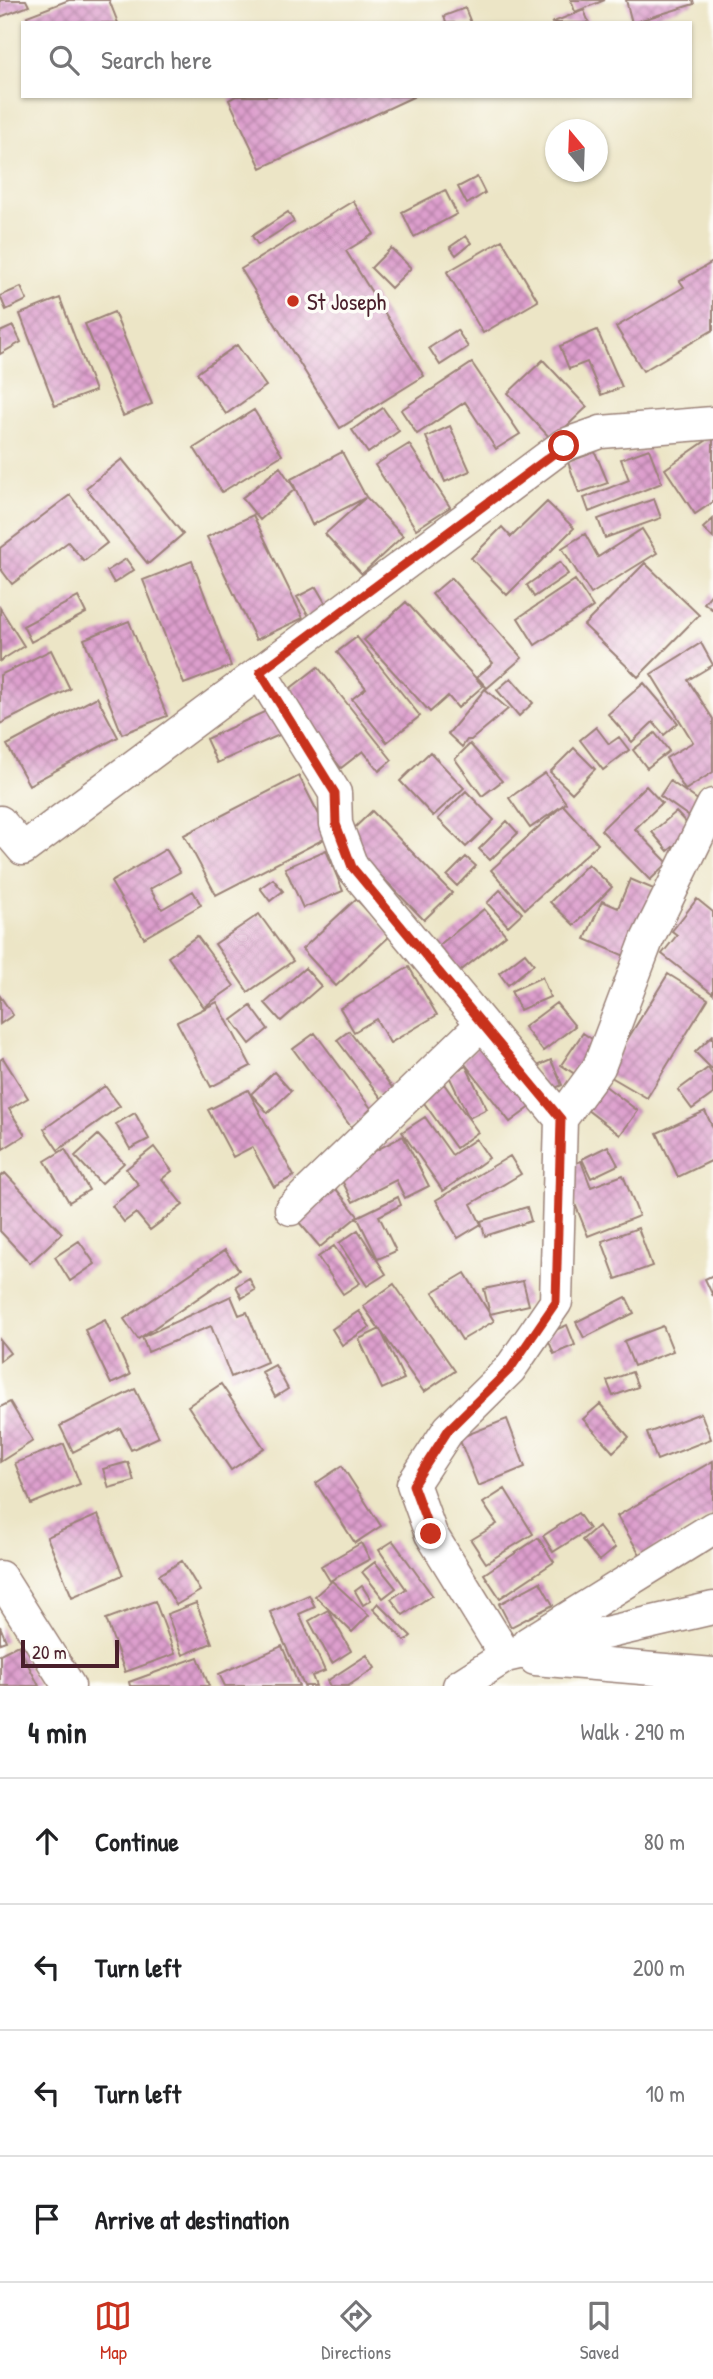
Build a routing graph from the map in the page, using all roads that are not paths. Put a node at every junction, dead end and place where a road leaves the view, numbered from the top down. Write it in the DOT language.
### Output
graph roads {
  1 [pos="713,423"];
  2 [pos="260,672"];
  3 [pos="713,805"];
  4 [pos="0,822"];
  5 [pos="482,1024"];
  6 [pos="561,1119"];
  7 [pos="291,1209"];
  8 [pos="713,1528"];
  9 [pos="0,1577"];
  10 [pos="713,1608"];
  11 [pos="713,1674"];
  12 [pos="486,1675"];
  13 [pos="69,1686"];
  1 -- 2 [label="street"];
  2 -- 4 [label="street"];
  2 -- 5 [label="street"];
  3 -- 6 [label="street"];
  5 -- 6 [label="street"];
  5 -- 7 [label="street"];
  6 -- 12 [label="street"];
  8 -- 12 [label="street"];
  9 -- 13 [label="street"];
  10 -- 12 [label="street"];
  11 -- 12 [label="street"];
}
